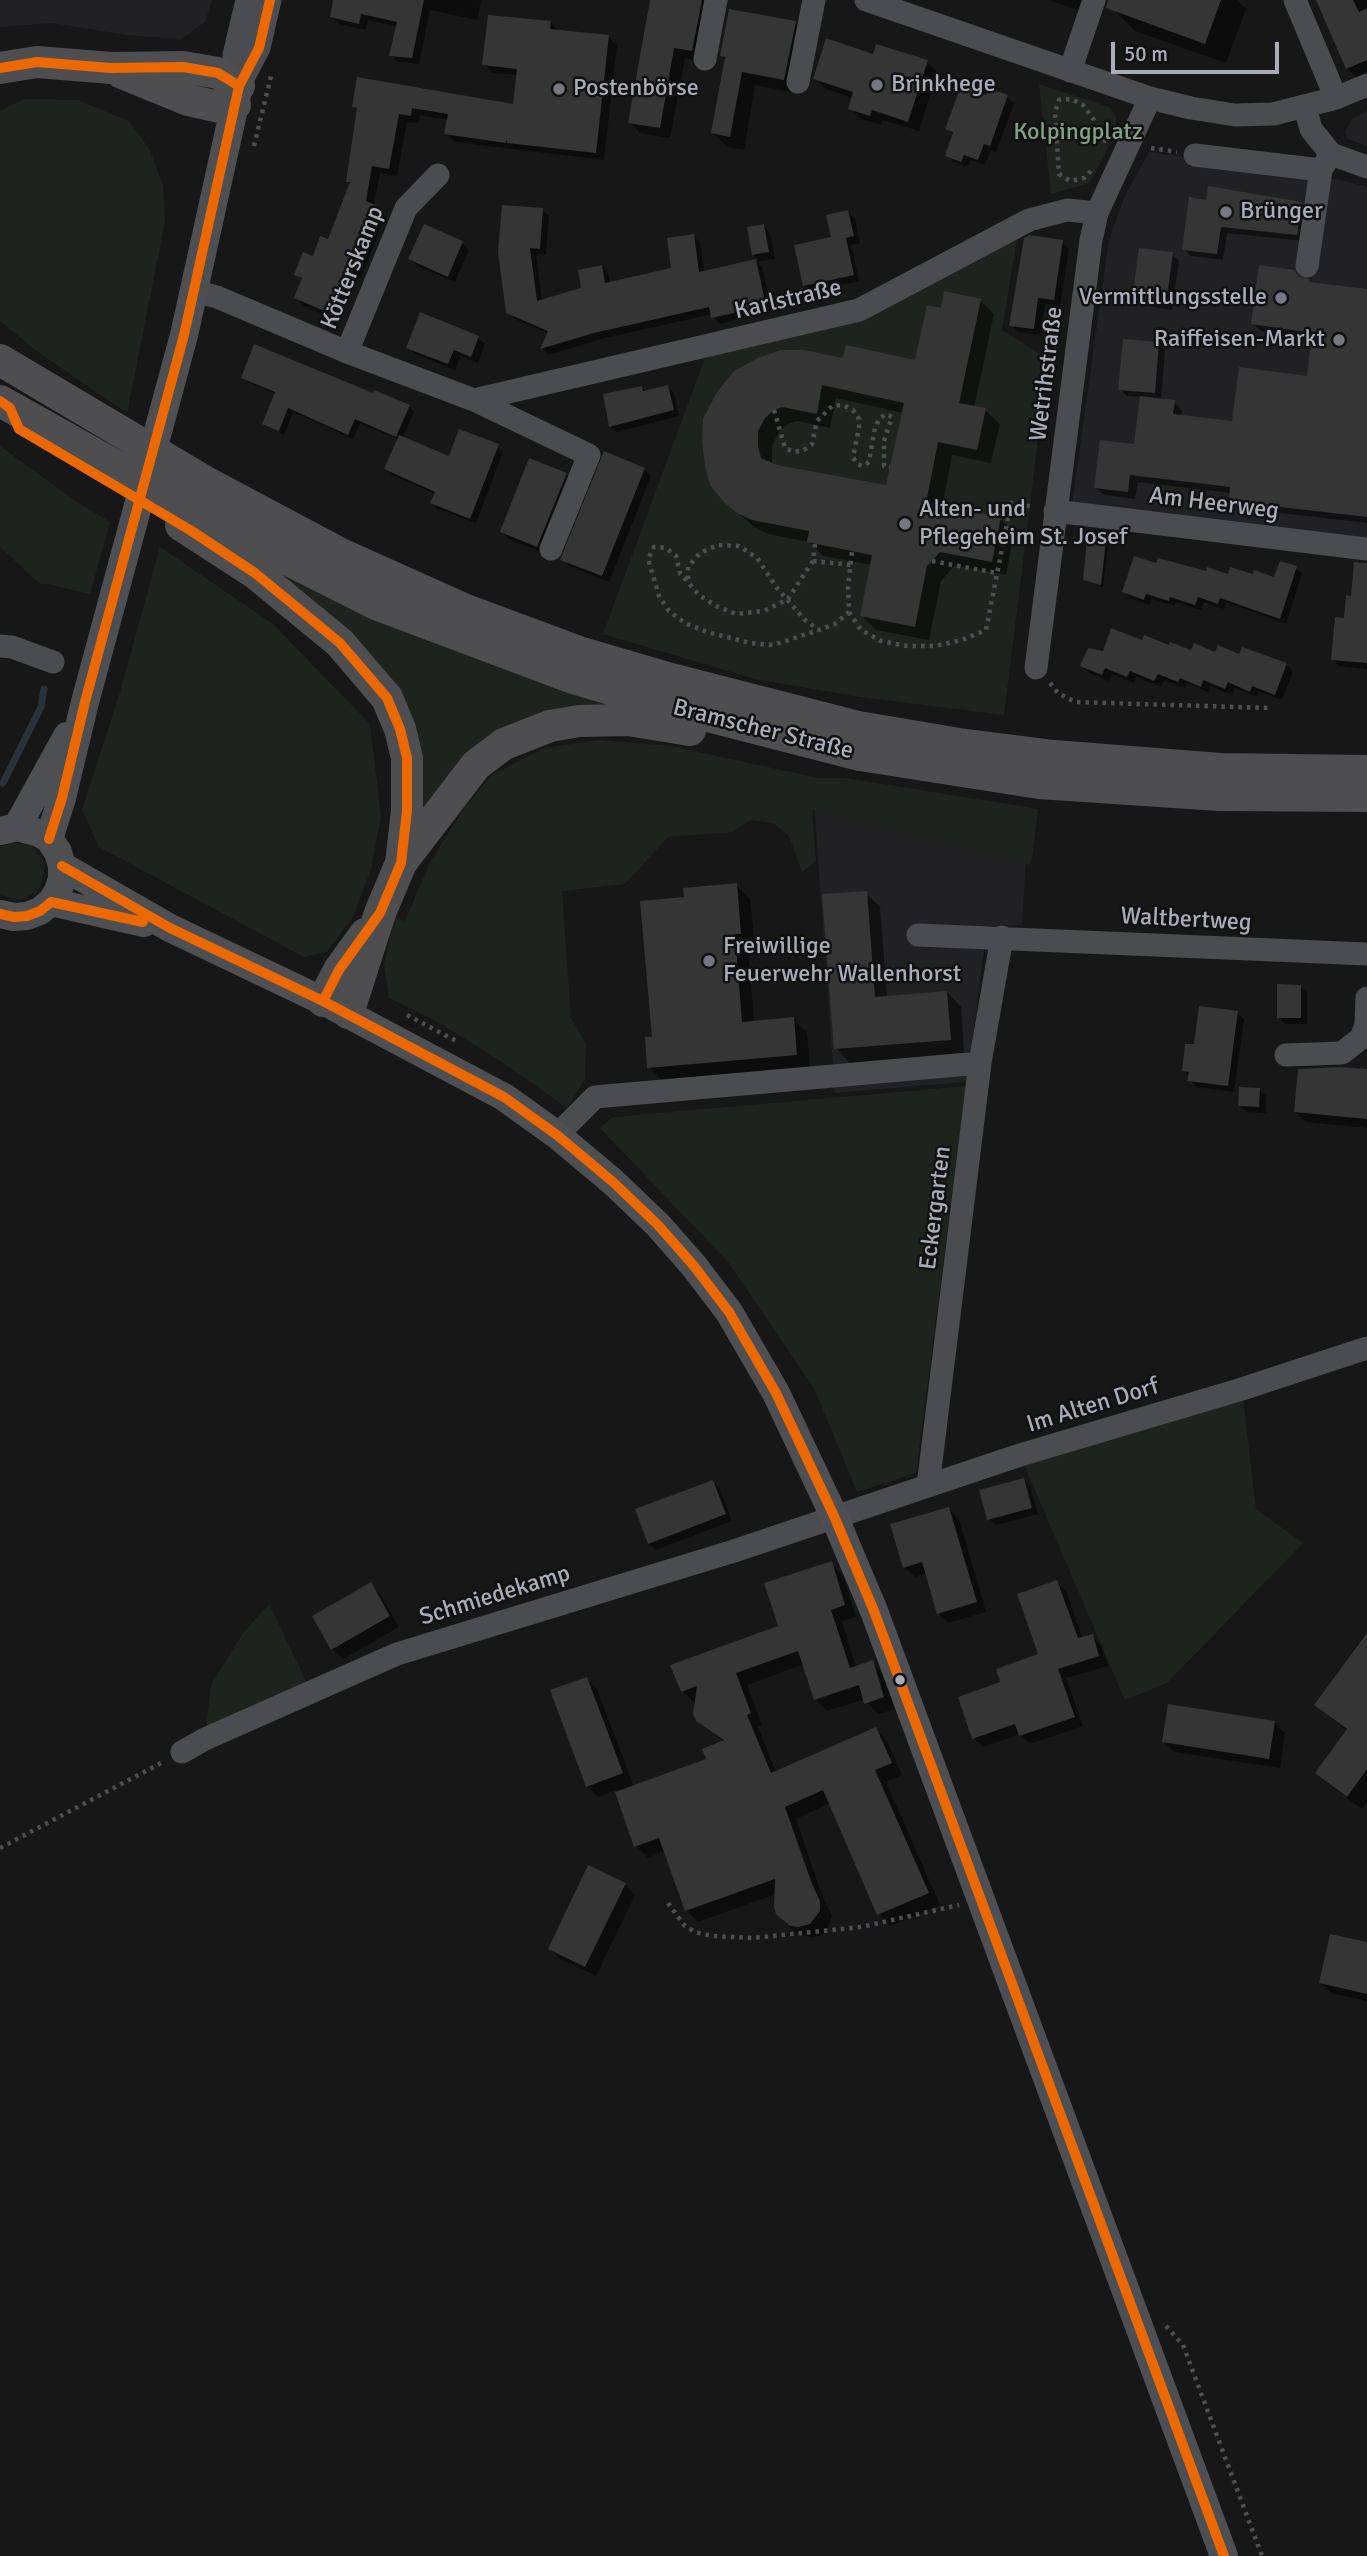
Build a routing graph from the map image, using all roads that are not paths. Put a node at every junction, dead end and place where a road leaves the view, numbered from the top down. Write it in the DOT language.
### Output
graph roads {
  1 [pos="247,0"];
  2 [pos="270,0"];
  3 [pos="716,0"];
  4 [pos="814,0"];
  5 [pos="866,0"];
  6 [pos="1094,0"];
  7 [pos="1295,0"];
  8 [pos="705,60"];
  9 [pos="0,68"];
  10 [pos="1070,71"];
  11 [pos="799,82"];
  12 [pos="1367,85"];
  13 [pos="237,96"];
  14 [pos="1336,98"];
  15 [pos="1150,99"];
  16 [pos="1305,107"];
  17 [pos="1195,155"];
  18 [pos="1326,162"];
  19 [pos="1367,167"];
  20 [pos="438,175"];
  21 [pos="1097,213"];
  22 [pos="1307,266"];
  23 [pos="195,291"];
  24 [pos="0,338"];
  25 [pos="347,352"];
  26 [pos="0,360"];
  27 [pos="62,398"];
  28 [pos="474,400"];
  29 [pos="5,405"];
  30 [pos="197,507"];
  31 [pos="1055,511"];
  32 [pos="551,549"];
  33 [pos="1367,549"];
  34 [pos="0,646"];
  35 [pos="53,662"];
  36 [pos="1037,668"];
  37 [pos="85,702"];
  38 [pos="828,748"];
  39 [pos="1367,771"];
  40 [pos="1367,796"];
  41 [pos="9,829"];
  42 [pos="49,839"];
  43 [pos="401,863"];
  44 [pos="62,866"];
  45 [pos="51,902"];
  46 [pos="4,923"];
  47 [pos="170,928"];
  48 [pos="918,934"];
  49 [pos="1002,937"];
  50 [pos="1367,954"];
  51 [pos="1367,998"];
  52 [pos="336,1007"];
  53 [pos="1286,1055"];
  54 [pos="981,1063"];
  55 [pos="557,1135"];
  56 [pos="1367,1348"];
  57 [pos="928,1486"];
  58 [pos="834,1516"];
  59 [pos="182,1752"];
  60 [pos="1224,2556"];
  1 -- 13 [label="street"];
  2 -- 13 [label="street"];
  3 -- 8 [label="street"];
  4 -- 11 [label="street"];
  5 -- 10 [label="street"];
  6 -- 10 [label="street"];
  7 -- 14 [label="street"];
  9 -- 13 [label="highway"];
  10 -- 15 [label="street"];
  12 -- 14 [label="street"];
  13 -- 23 [label="main road"];
  14 -- 16 [label="street"];
  15 -- 16 [label="street"];
  15 -- 21 [label="street, Wetrihstraße"];
  16 -- 18 [label="street"];
  17 -- 18 [label="street"];
  18 -- 19 [label="street"];
  18 -- 22 [label="street"];
  20 -- 25 [label="street, Kötterskamp"];
  21 -- 28 [label="street, Karlstraße"];
  21 -- 31 [label="street, Wetrihstraße"];
  23 -- 25 [label="street"];
  23 -- 37 [label="main road"];
  24 -- 27 [label="highway"];
  25 -- 28 [label="street"];
  26 -- 27 [label="highway"];
  27 -- 30 [label="highway"];
  28 -- 32 [label="street"];
  29 -- 30 [label="highway"];
  30 -- 38 [label="highway, Bramscher Straße"];
  30 -- 39 [label="highway, Bramscher Straße"];
  30 -- 43 [label="highway"];
  31 -- 33 [label="street, Am Heerweg"];
  31 -- 36 [label="street, Wetrihstraße"];
  34 -- 35 [label="street"];
  37 -- 41 [label="main road"];
  37 -- 42 [label="main road"];
  38 -- 40 [label="highway, Bramscher Straße"];
  38 -- 43 [label="highway"];
  41 -- 42 [label="main road"];
  42 -- 44 [label="main road"];
  43 -- 52 [label="highway"];
  44 -- 45 [label="main road"];
  44 -- 47 [label="main road"];
  45 -- 46 [label="main road"];
  45 -- 47 [label="main road"];
  47 -- 52 [label="main road"];
  48 -- 49 [label="street, Waltbertweg"];
  49 -- 50 [label="street, Waltbertweg"];
  49 -- 54 [label="street, Eckergarten"];
  51 -- 53 [label="street"];
  52 -- 55 [label="main road"];
  54 -- 55 [label="street"];
  54 -- 57 [label="street, Eckergarten"];
  55 -- 58 [label="main road"];
  56 -- 57 [label="street, Im Alten Dorf"];
  57 -- 58 [label="street, Im Alten Dorf"];
  58 -- 59 [label="street, Schmiedekamp"];
  58 -- 60 [label="main road"];
}
